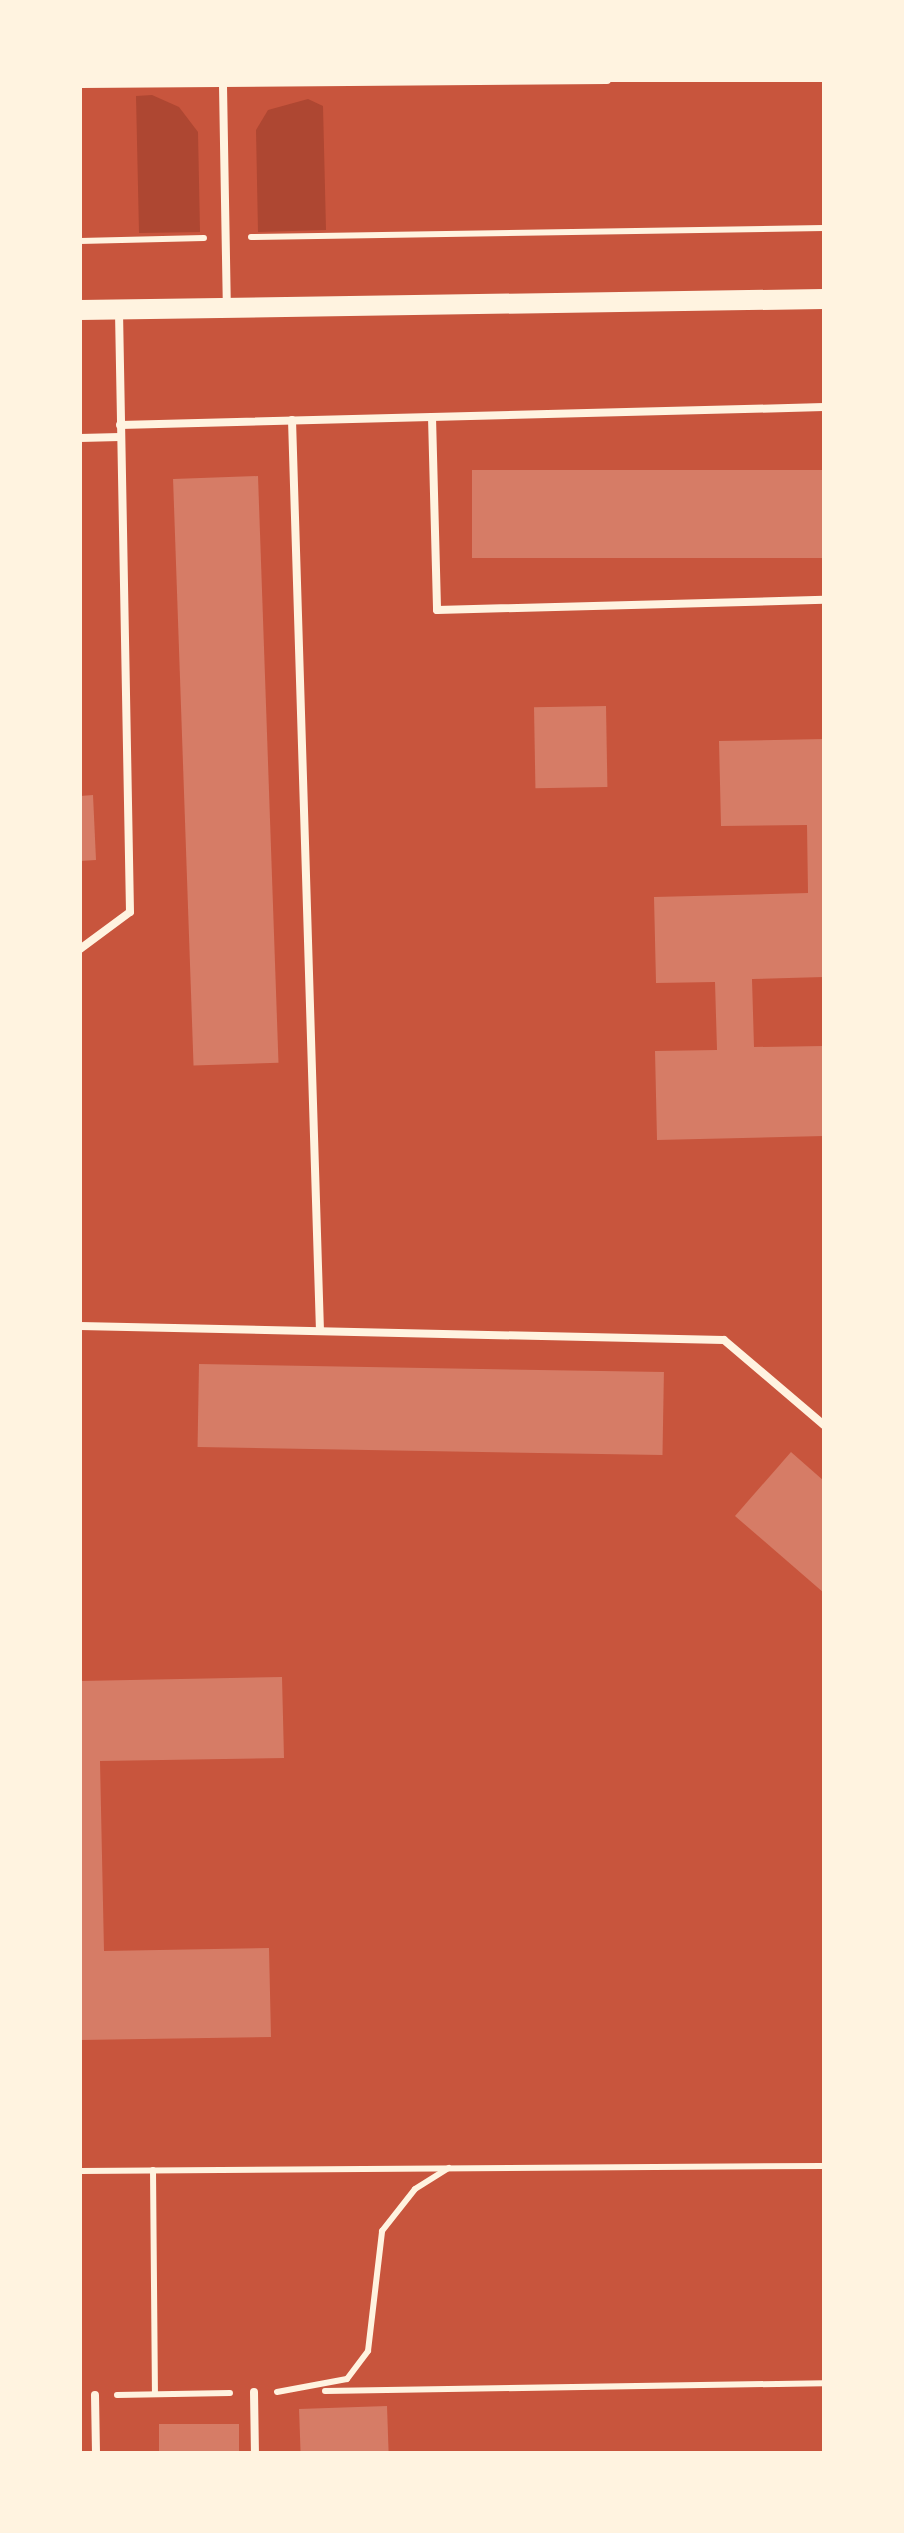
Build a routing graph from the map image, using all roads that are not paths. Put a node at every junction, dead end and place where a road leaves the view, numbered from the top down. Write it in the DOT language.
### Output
graph roads {
  1 [pos="607,80"];
  2 [pos="80,84"];
  3 [pos="223,86"];
  4 [pos="824,300"];
  5 [pos="226,305"];
  6 [pos="119,308"];
  7 [pos="80,310"];
  8 [pos="824,407"];
  9 [pos="432,417"];
  10 [pos="292,420"];
  11 [pos="120,425"];
  12 [pos="120,437"];
  13 [pos="80,438"];
  14 [pos="824,600"];
  15 [pos="80,949"];
  16 [pos="80,1326"];
  17 [pos="320,1331"];
  18 [pos="824,1424"];
  19 [pos="254,2392"];
  20 [pos="95,2395"];
  21 [pos="96,2453"];
  22 [pos="255,2453"];
  1 -- 3 [label="lane"];
  2 -- 3 [label="lane"];
  3 -- 5 [label="lane"];
  4 -- 5 [label="main road"];
  5 -- 6 [label="main road"];
  6 -- 7 [label="main road"];
  6 -- 11 [label="lane"];
  8 -- 9 [label="lane"];
  9 -- 10 [label="lane"];
  9 -- 14 [label="lane"];
  10 -- 11 [label="lane"];
  10 -- 17 [label="lane"];
  11 -- 12 [label="lane"];
  12 -- 13 [label="lane"];
  12 -- 15 [label="lane"];
  16 -- 17 [label="lane"];
  17 -- 18 [label="lane"];
  19 -- 22 [label="lane"];
  20 -- 21 [label="lane"];
}
